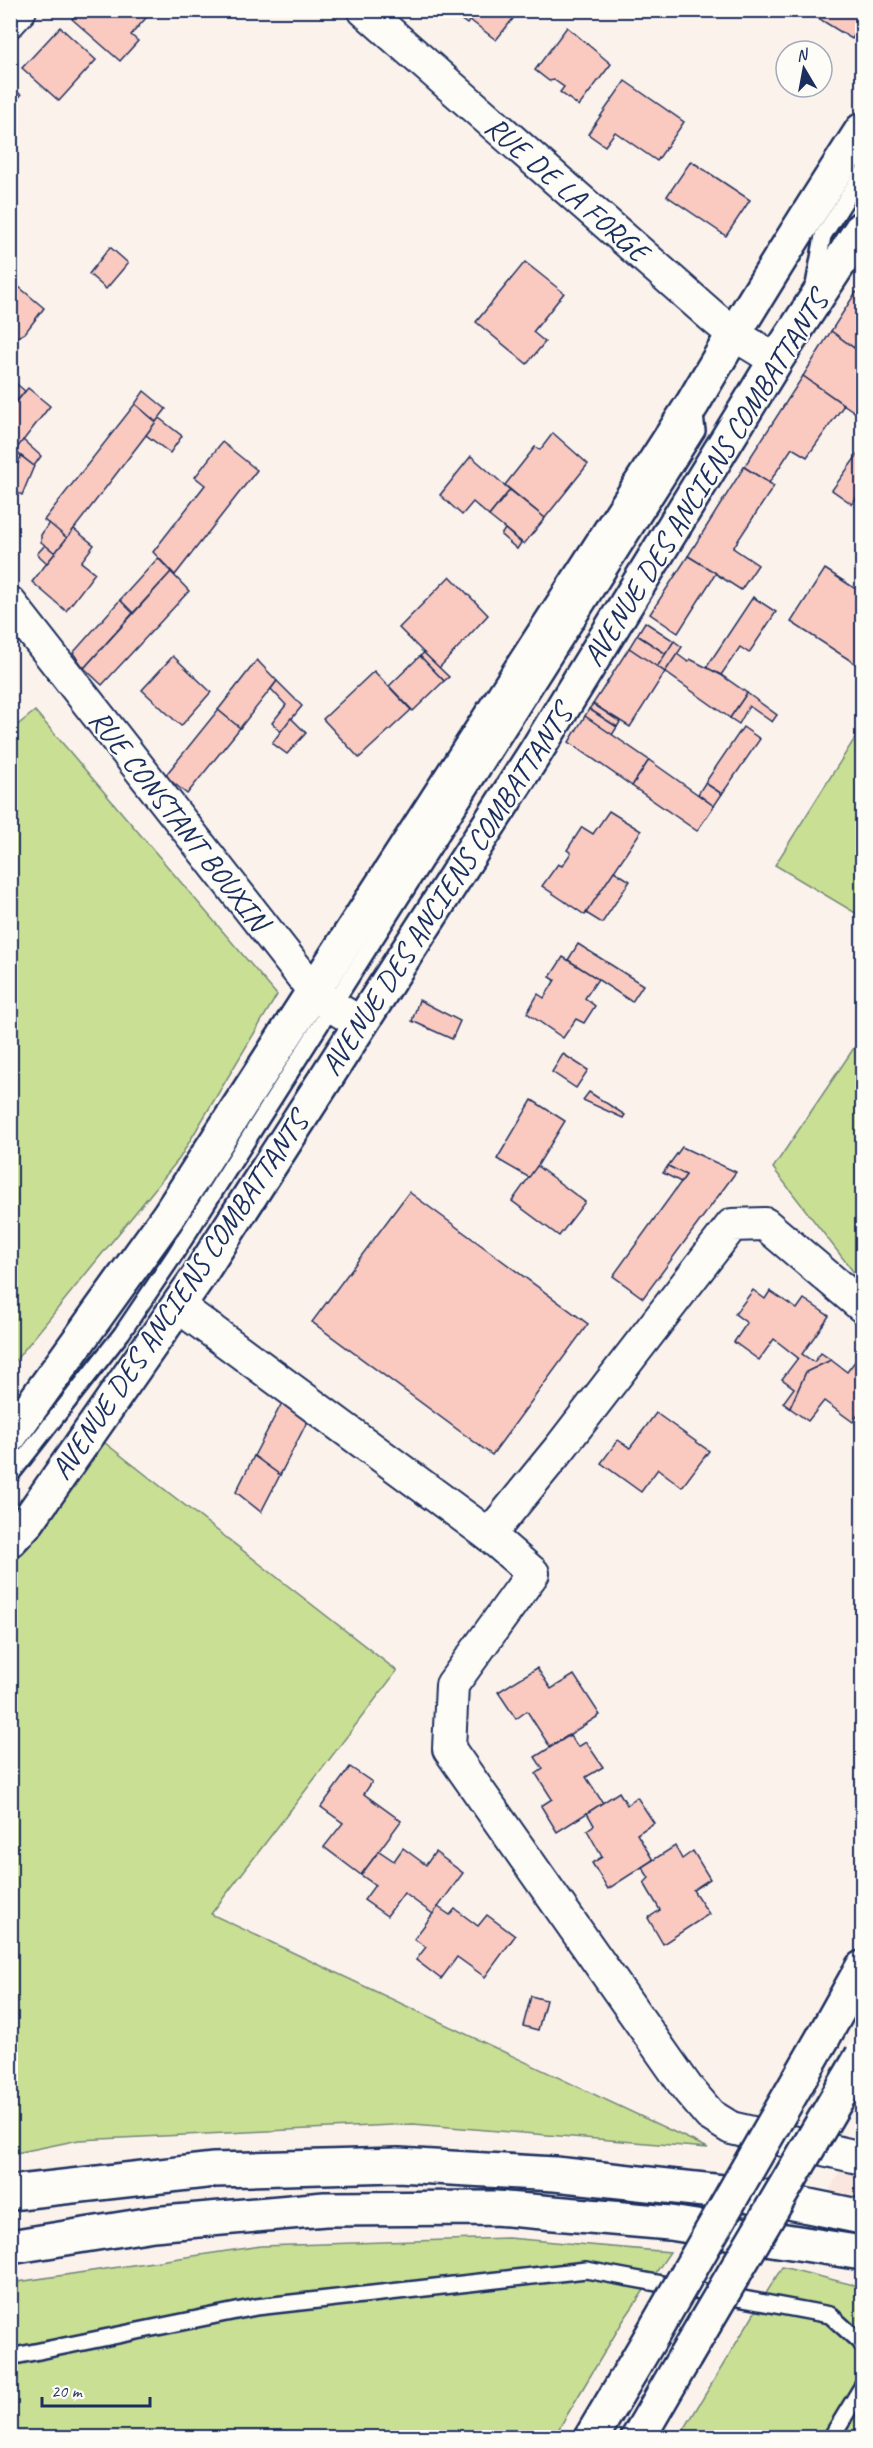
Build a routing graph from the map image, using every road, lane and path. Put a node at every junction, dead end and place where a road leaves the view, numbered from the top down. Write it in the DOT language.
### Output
graph roads {
  1 [pos="20,10"];
  2 [pos="364,10"];
  3 [pos="10,21"];
  4 [pos="862,130"];
  5 [pos="862,174"];
  6 [pos="862,228"];
  7 [pos="809,308"];
  8 [pos="735,335"];
  9 [pos="776,360"];
  10 [pos="10,603"];
  11 [pos="323,998"];
  12 [pos="360,1023"];
  13 [pos="178,1306"];
  14 [pos="862,1306"];
  15 [pos="10,1436"];
  16 [pos="10,1476"];
  17 [pos="489,1534"];
  18 [pos="10,1540"];
  19 [pos="862,1968"];
  20 [pos="862,2056"];
  21 [pos="862,2158"];
  22 [pos="10,2193"];
  23 [pos="862,2217"];
  24 [pos="10,2247"];
  25 [pos="862,2253"];
  26 [pos="862,2344"];
  27 [pos="10,2357"];
  28 [pos="862,2387"];
  29 [pos="591,2438"];
  30 [pos="638,2438"];
  31 [pos="831,2438"];
  1 -- 3 [label="street"];
  2 -- 8 [label="street, RUE DE LA FORGE"];
  4 -- 8 [label="main road, AVENUE DES ANCIENS COMBATTANTS"];
  5 -- 7 [label="lane"];
  6 -- 7 [label="main road, AVENUE DES ANCIENS COMBATTANTS"];
  7 -- 9 [label="main road, AVENUE DES ANCIENS COMBATTANTS"];
  8 -- 9 [label="street, RUE DE LA FORGE"];
  8 -- 11 [label="main road, AVENUE DES ANCIENS COMBATTANTS"];
  9 -- 12 [label="main road, AVENUE DES ANCIENS COMBATTANTS"];
  10 -- 11 [label="street, RUE CONSTANT BOUXIN"];
  11 -- 12 [label="street, RUE CONSTANT BOUXIN"];
  11 -- 15 [label="main road, AVENUE DES ANCIENS COMBATTANTS"];
  11 -- 16 [label="lane"];
  12 -- 13 [label="main road, AVENUE DES ANCIENS COMBATTANTS"];
  13 -- 17 [label="street"];
  13 -- 18 [label="main road, AVENUE DES ANCIENS COMBATTANTS"];
  14 -- 17 [label="street"];
  17 -- 21 [label="street"];
  19 -- 29 [label="main road, bridge"];
  20 -- 30 [label="main road, bridge"];
  22 -- 23 [label="main road"];
  24 -- 25 [label="main road"];
  26 -- 27 [label="lane"];
  28 -- 31 [label="lane"];
}
